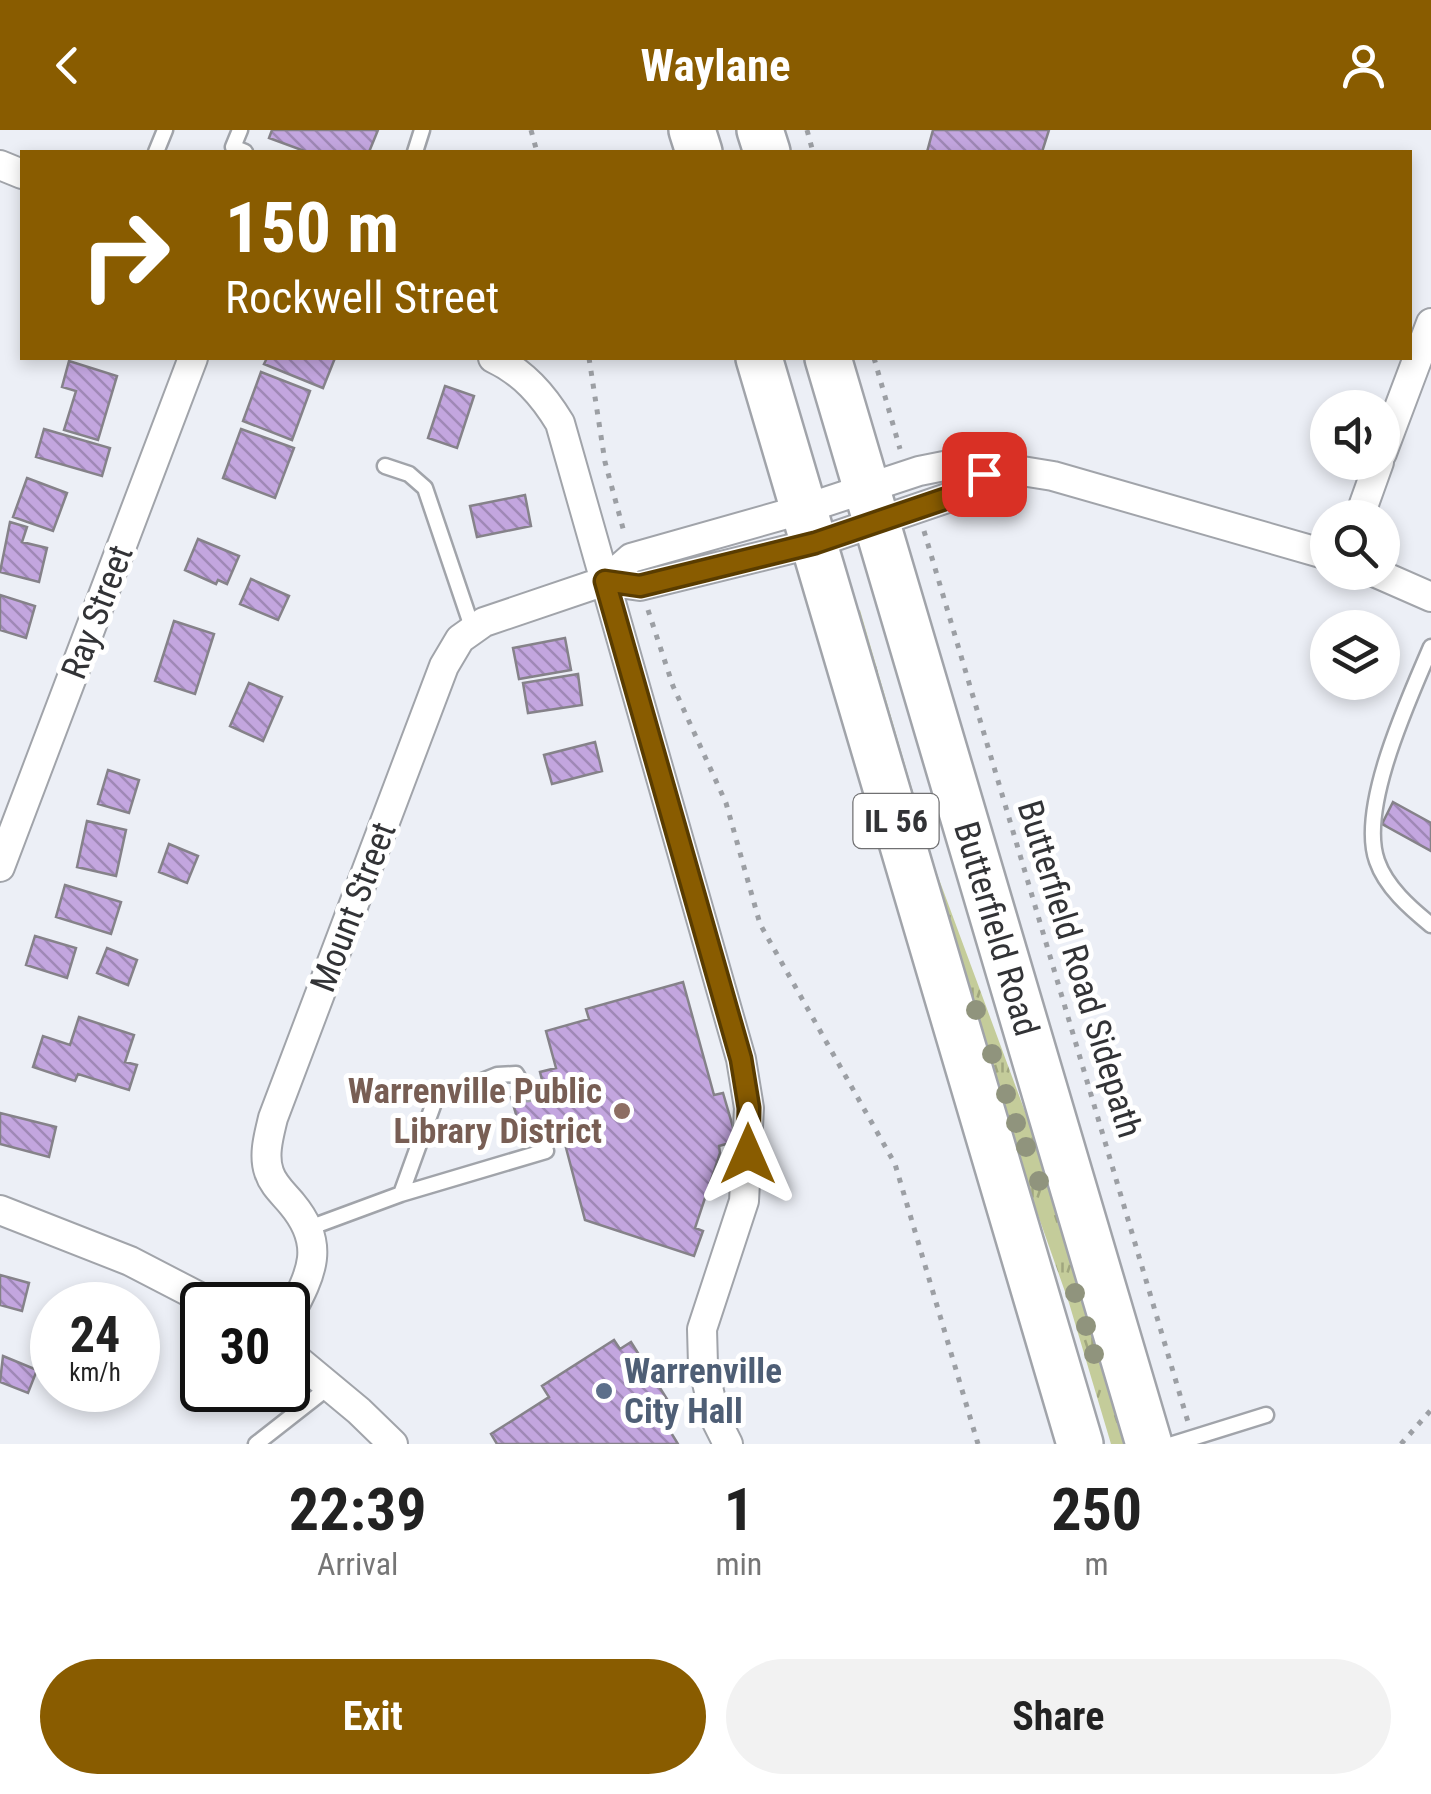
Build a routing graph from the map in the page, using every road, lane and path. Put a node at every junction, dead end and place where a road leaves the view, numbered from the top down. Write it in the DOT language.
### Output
graph roads {
  1 [pos="240,130"];
  2 [pos="240,150"];
  3 [pos="1431,323"];
  4 [pos="192,360"];
  5 [pos="497,360"];
  6 [pos="589,360"];
  7 [pos="761,360"];
  8 [pos="829,360"];
  9 [pos="875,360"];
  10 [pos="1400,405"];
  11 [pos="903,460"];
  12 [pos="385,466"];
  13 [pos="872,505"];
  14 [pos="809,526"];
  15 [pos="924,532"];
  16 [pos="1310,550"];
  17 [pos="630,558"];
  18 [pos="605,581"];
  19 [pos="1400,583"];
  20 [pos="640,586"];
  21 [pos="1431,597"];
  22 [pos="473,630"];
  23 [pos="1431,647"];
  24 [pos="1425,678"];
  25 [pos="0,867"];
  26 [pos="1430,925"];
  27 [pos="528,1093"];
  28 [pos="540,1130"];
  29 [pos="401,1194"];
  30 [pos="0,1210"];
  31 [pos="309,1228"];
  32 [pos="306,1282"];
  33 [pos="180,1287"];
  34 [pos="310,1370"];
  35 [pos="330,1386"];
  36 [pos="1431,1410"];
  37 [pos="1266,1414"];
  38 [pos="1188,1420"];
  39 [pos="256,1444"];
  40 [pos="393,1444"];
  41 [pos="728,1444"];
  42 [pos="978,1444"];
  43 [pos="1080,1444"];
  44 [pos="1149,1444"];
  45 [pos="1173,1444"];
  46 [pos="1401,1444"];
  1 -- 2 [label="lane"];
  3 -- 10 [label="street"];
  4 -- 25 [label="street, Ray Street"];
  5 -- 18 [label="street"];
  6 -- 17 [label="path"];
  7 -- 14 [label="main road, Butterfield Road / IL 56"];
  8 -- 13 [label="main road, Butterfield Road / IL 56"];
  9 -- 11 [label="path"];
  12 -- 22 [label="lane"];
  13 -- 14 [label="street"];
  13 -- 16 [label="street"];
  13 -- 44 [label="main road, Butterfield Road / IL 56"];
  14 -- 17 [label="street"];
  14 -- 20 [label="street"];
  14 -- 43 [label="main road, Butterfield Road / IL 56"];
  15 -- 38 [label="path, Butterfield Road Sidepath"];
  17 -- 18 [label="street"];
  18 -- 20 [label="street"];
  18 -- 22 [label="street, Mount Street"];
  18 -- 41 [label="street"];
  19 -- 21 [label="street"];
  20 -- 42 [label="path"];
  22 -- 31 [label="street, Mount Street"];
  23 -- 24 [label="lane"];
  24 -- 26 [label="lane"];
  27 -- 29 [label="lane"];
  28 -- 29 [label="lane"];
  29 -- 31 [label="lane"];
  30 -- 33 [label="street"];
  31 -- 32 [label="street"];
  34 -- 35 [label="street"];
  35 -- 39 [label="lane"];
  35 -- 40 [label="street"];
  36 -- 46 [label="path"];
  37 -- 45 [label="lane"];
}
